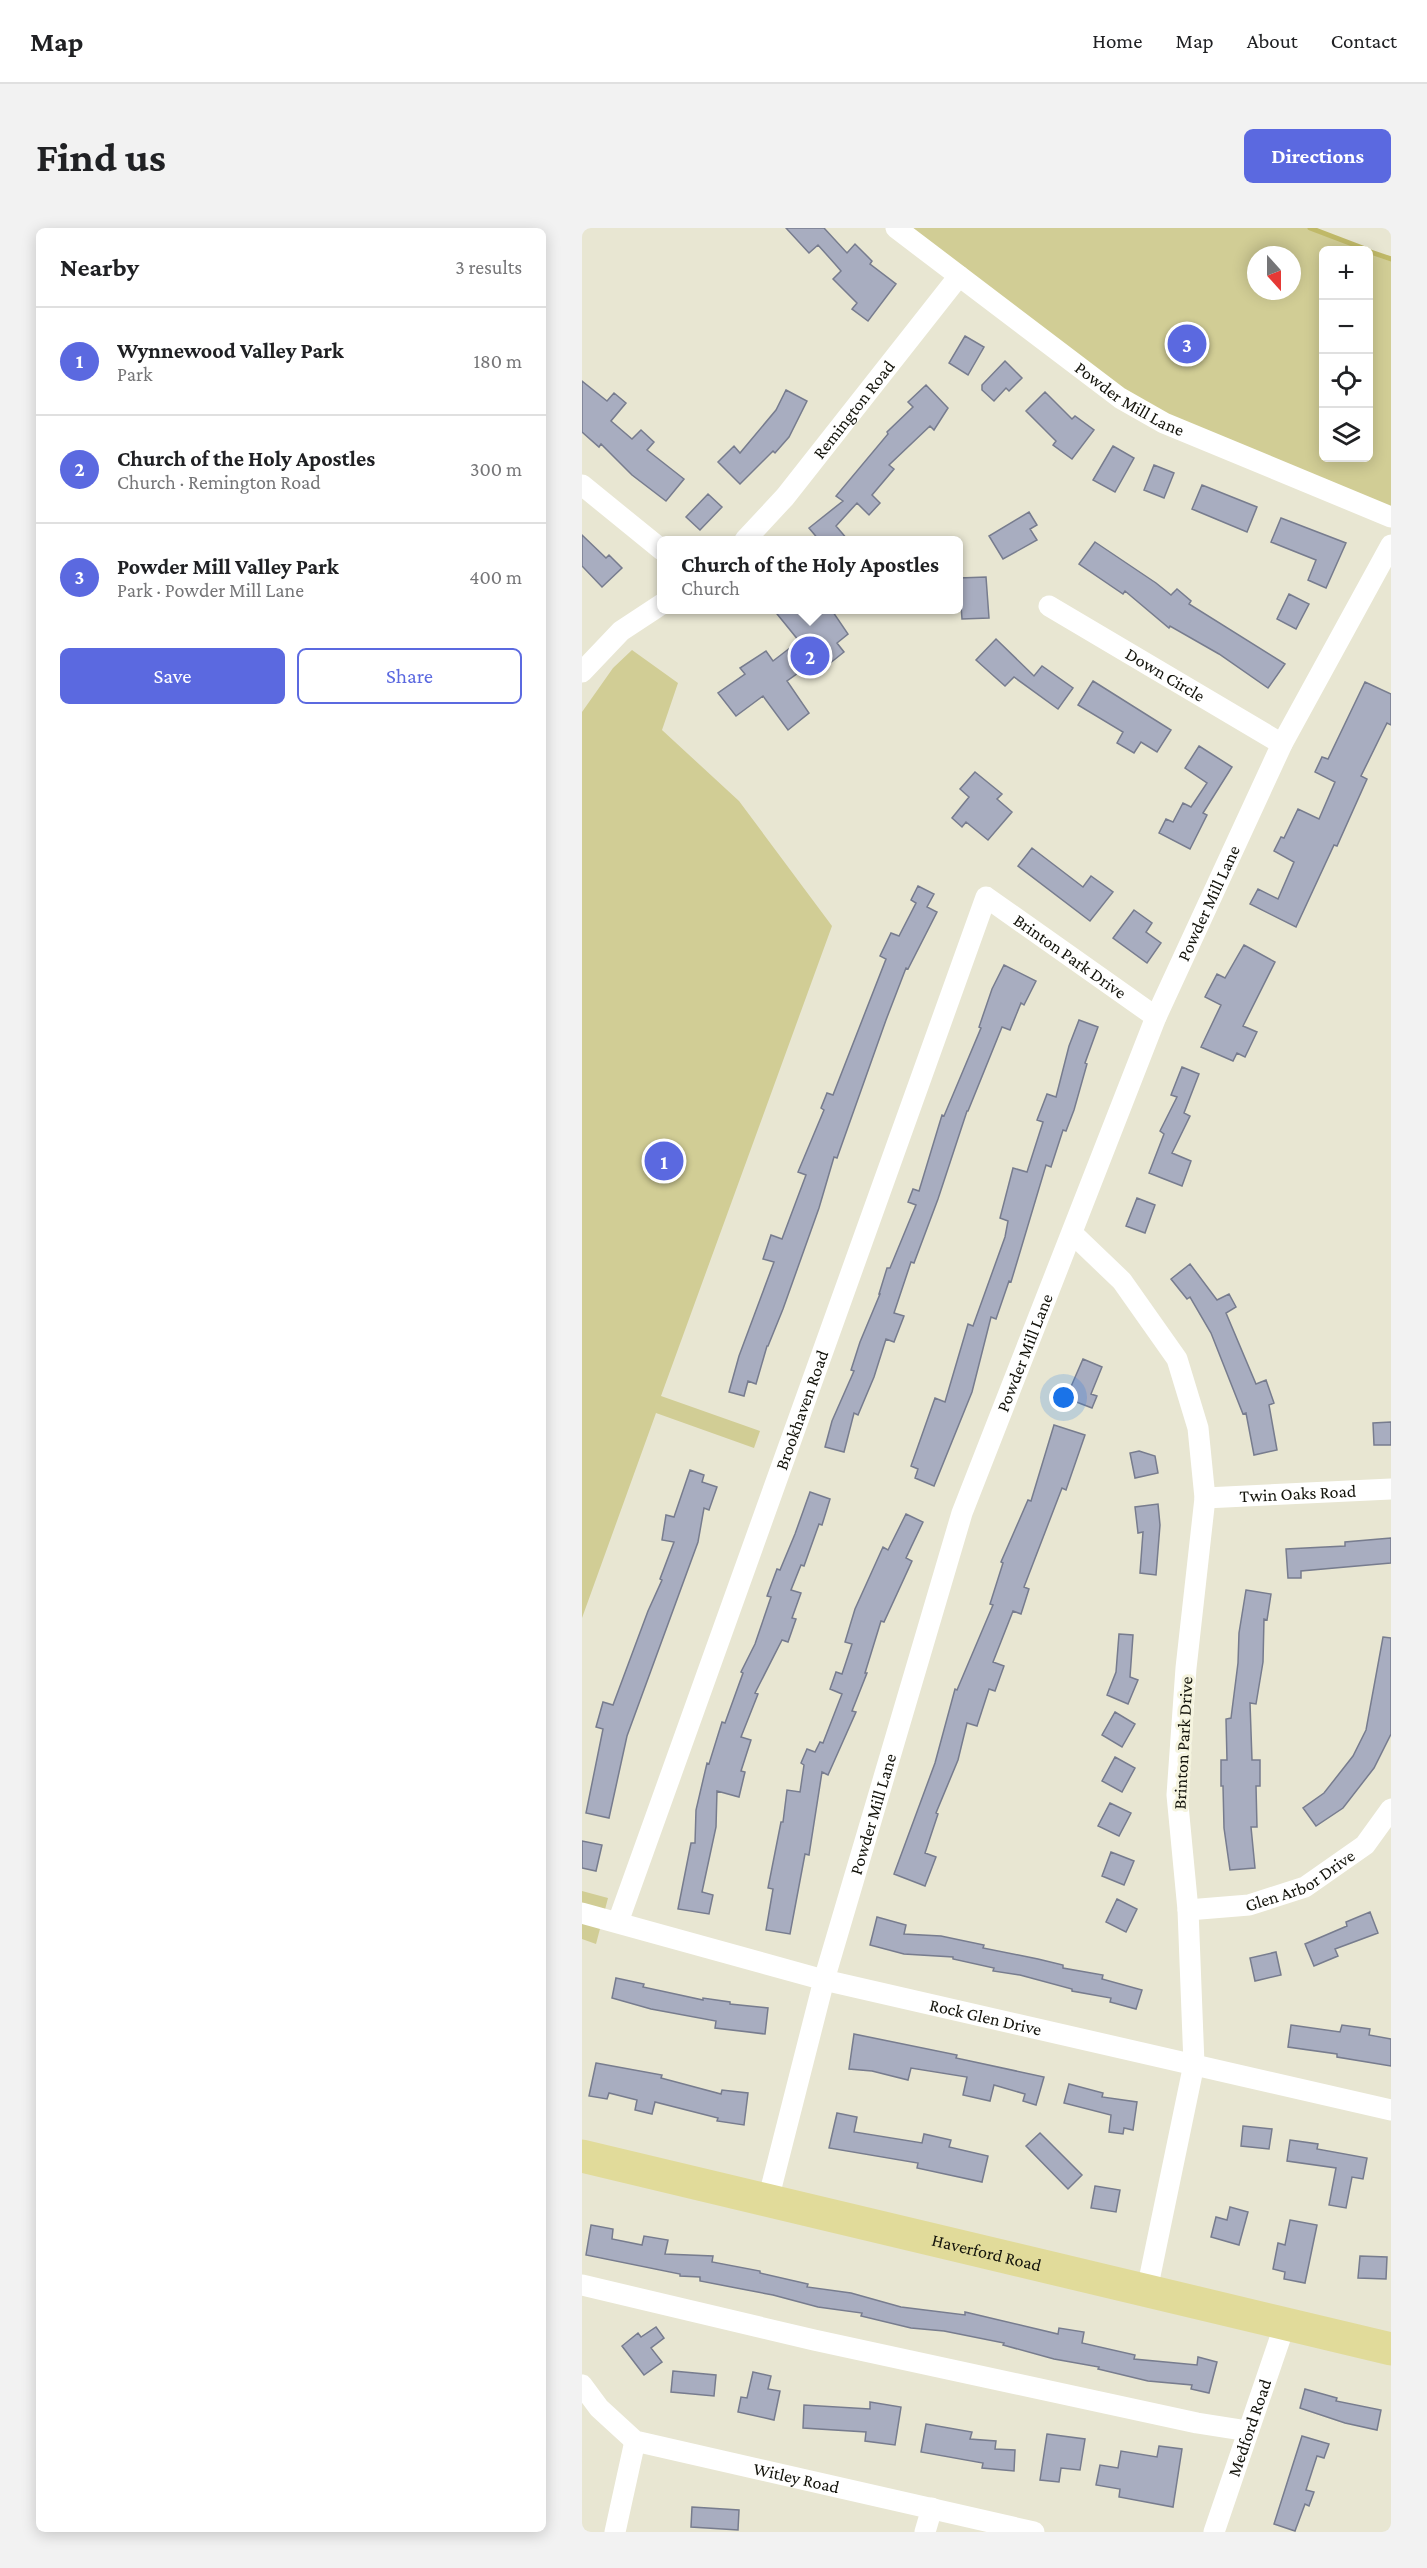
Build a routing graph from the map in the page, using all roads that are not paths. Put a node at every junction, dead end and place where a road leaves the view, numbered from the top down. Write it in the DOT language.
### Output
graph roads {
  1 [pos="896,228"];
  2 [pos="960,276"];
  3 [pos="582,485"];
  4 [pos="1391,517"];
  5 [pos="749,536"];
  6 [pos="1391,545"];
  7 [pos="657,546"];
  8 [pos="1049,606"];
  9 [pos="657,607"];
  10 [pos="582,672"];
  11 [pos="1282,744"];
  12 [pos="986,897"];
  13 [pos="1156,1017"];
  14 [pos="1073,1234"];
  15 [pos="1391,1489"];
  16 [pos="1205,1498"];
  17 [pos="1391,1809"];
  18 [pos="1188,1910"];
  19 [pos="582,1914"];
  20 [pos="618,1922"];
  21 [pos="824,1980"];
  22 [pos="1194,2064"];
  23 [pos="1391,2110"];
  24 [pos="582,2156"];
  25 [pos="768,2200"];
  26 [pos="582,2285"];
  27 [pos="1147,2290"];
  28 [pos="1285,2324"];
  29 [pos="1391,2349"];
  30 [pos="582,2385"];
  31 [pos="1248,2431"];
  32 [pos="635,2441"];
  33 [pos="932,2508"];
  34 [pos="615,2532"];
  35 [pos="925,2532"];
  36 [pos="1034,2532"];
  37 [pos="1214,2532"];
  1 -- 2 [label="street, Powder Mill Lane"];
  2 -- 4 [label="street, Powder Mill Lane"];
  2 -- 5 [label="street, Remington Road"];
  3 -- 7 [label="street"];
  6 -- 11 [label="street, Powder Mill Lane"];
  8 -- 11 [label="street, Down Circle"];
  9 -- 10 [label="street"];
  11 -- 13 [label="street, Powder Mill Lane"];
  12 -- 13 [label="street, Brinton Park Drive"];
  12 -- 20 [label="street, Brookhaven Road"];
  13 -- 14 [label="street, Powder Mill Lane"];
  14 -- 16 [label="street, Brinton Park Drive"];
  14 -- 21 [label="street, Powder Mill Lane"];
  15 -- 16 [label="street, Twin Oaks Road"];
  16 -- 18 [label="street, Brinton Park Drive"];
  17 -- 18 [label="street, Glen Arbor Drive"];
  18 -- 22 [label="street, Brinton Park Drive"];
  19 -- 20 [label="street, Rock Glen Drive"];
  20 -- 21 [label="street, Rock Glen Drive"];
  21 -- 22 [label="street, Rock Glen Drive"];
  21 -- 25 [label="street, Powder Mill Lane"];
  22 -- 23 [label="street, Rock Glen Drive"];
  22 -- 27 [label="street, Brinton Park Drive"];
  24 -- 25 [label="main road, Haverford Road"];
  25 -- 27 [label="main road, Haverford Road"];
  26 -- 31 [label="street"];
  27 -- 28 [label="main road, Haverford Road"];
  28 -- 29 [label="main road, Haverford Road"];
  28 -- 31 [label="street, Medford Road"];
  30 -- 32 [label="street, Witley Road"];
  31 -- 37 [label="street, Medford Road"];
  32 -- 33 [label="street, Witley Road"];
  32 -- 34 [label="street"];
  33 -- 35 [label="street"];
  33 -- 36 [label="street, Witley Road"];
}
